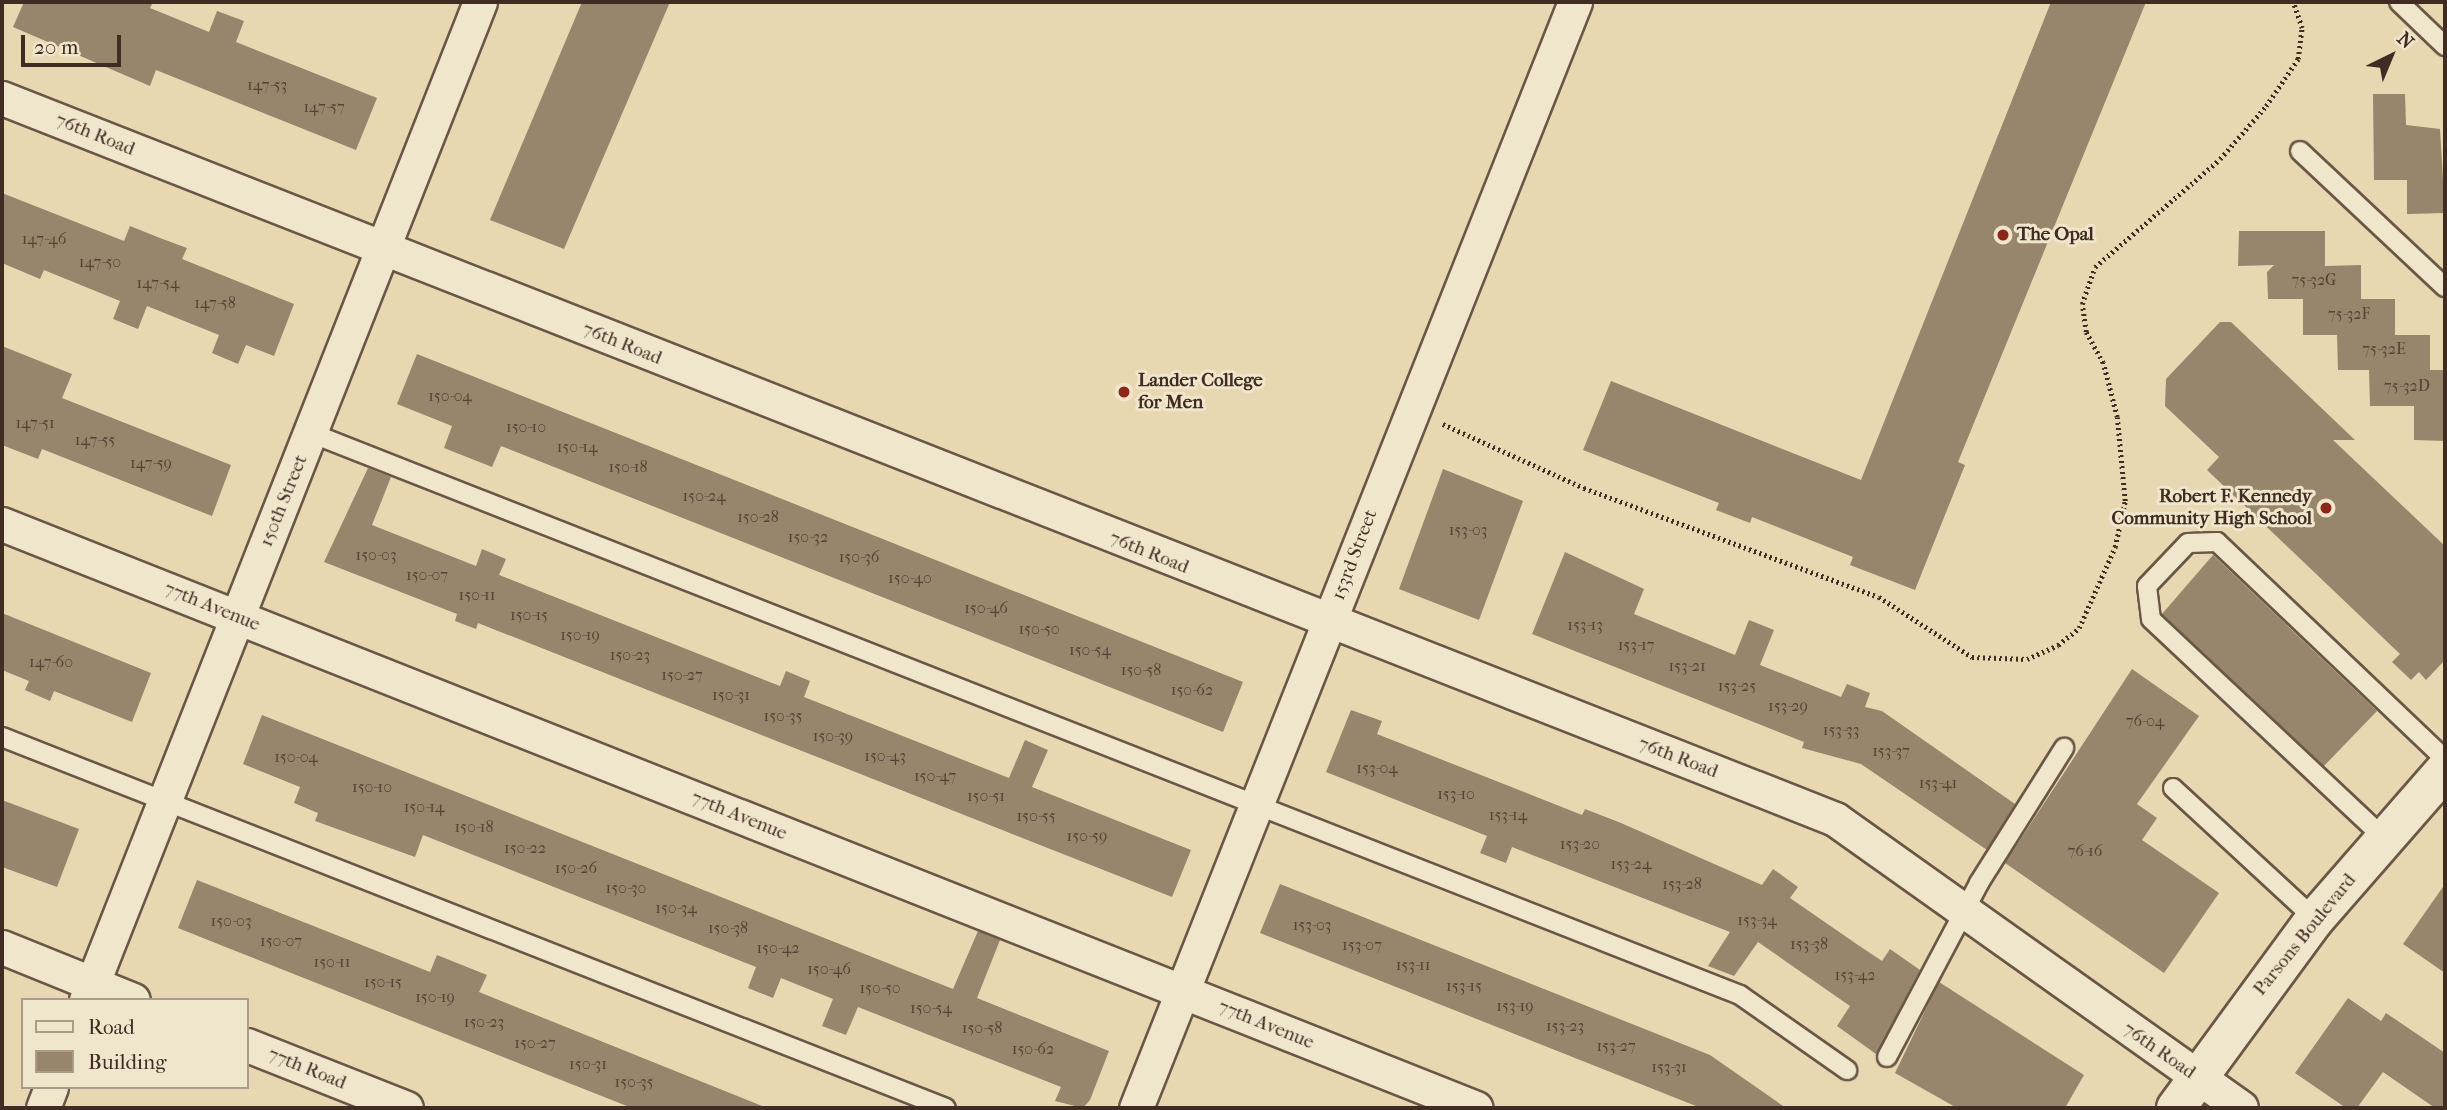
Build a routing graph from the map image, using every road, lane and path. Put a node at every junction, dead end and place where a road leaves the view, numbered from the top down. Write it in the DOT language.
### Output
graph roads {
  1 [pos="480,2"];
  2 [pos="1575,2"];
  3 [pos="2293,2"];
  4 [pos="2399,2"];
  5 [pos="2445,46"];
  6 [pos="2,98"];
  7 [pos="2300,150"];
  8 [pos="385,249"];
  9 [pos="2445,288"];
  10 [pos="1443,424"];
  11 [pos="311,433"];
  12 [pos="2,524"];
  13 [pos="238,617"];
  14 [pos="1328,624"];
  15 [pos="2,737"];
  16 [pos="2064,748"];
  17 [pos="2444,772"];
  18 [pos="2173,788"];
  19 [pos="164,803"];
  20 [pos="1256,805"];
  21 [pos="2385,839"];
  22 [pos="1965,912"];
  23 [pos="2315,919"];
  24 [pos="2,947"];
  25 [pos="1182,991"];
  26 [pos="89,992"];
  27 [pos="122,998"];
  28 [pos="248,1045"];
  29 [pos="1886,1057"];
  30 [pos="1847,1070"];
  31 [pos="50,1089"];
  32 [pos="2186,1093"];
  33 [pos="43,1108"];
  34 [pos="406,1108"];
  35 [pos="946,1108"];
  36 [pos="1136,1108"];
  37 [pos="1476,1108"];
  38 [pos="2241,1108"];
  1 -- 8 [label="street, 150th Street"];
  2 -- 14 [label="street, 153rd Street"];
  3 -- 10 [label="path"];
  4 -- 5 [label="lane"];
  6 -- 8 [label="street, 76th Road"];
  7 -- 9 [label="lane"];
  8 -- 11 [label="street, 150th Street"];
  8 -- 14 [label="street, 76th Road"];
  11 -- 13 [label="street, 150th Street"];
  11 -- 20 [label="lane"];
  12 -- 13 [label="street, 77th Avenue"];
  13 -- 19 [label="street, 150th Street"];
  13 -- 25 [label="street, 77th Avenue"];
  14 -- 20 [label="street, 153rd Street"];
  14 -- 22 [label="street, 76th Road"];
  15 -- 19 [label="lane"];
  16 -- 22 [label="lane"];
  17 -- 21 [label="main road, Parsons Boulevard"];
  17 -- 21 [label="lane"];
  18 -- 23 [label="lane"];
  19 -- 26 [label="street, 150th Street"];
  19 -- 35 [label="lane"];
  20 -- 25 [label="street, 153rd Street"];
  20 -- 30 [label="lane"];
  21 -- 23 [label="main road, Parsons Boulevard"];
  22 -- 29 [label="lane"];
  22 -- 32 [label="street, 76th Road"];
  23 -- 32 [label="main road, Parsons Boulevard"];
  24 -- 26 [label="street"];
  25 -- 36 [label="street, 153rd Street"];
  25 -- 37 [label="street, 77th Avenue"];
  26 -- 27 [label="street"];
  28 -- 34 [label="street, 77th Road"];
  31 -- 33 [label="street"];
  32 -- 38 [label="street, 76th Road"];
}
